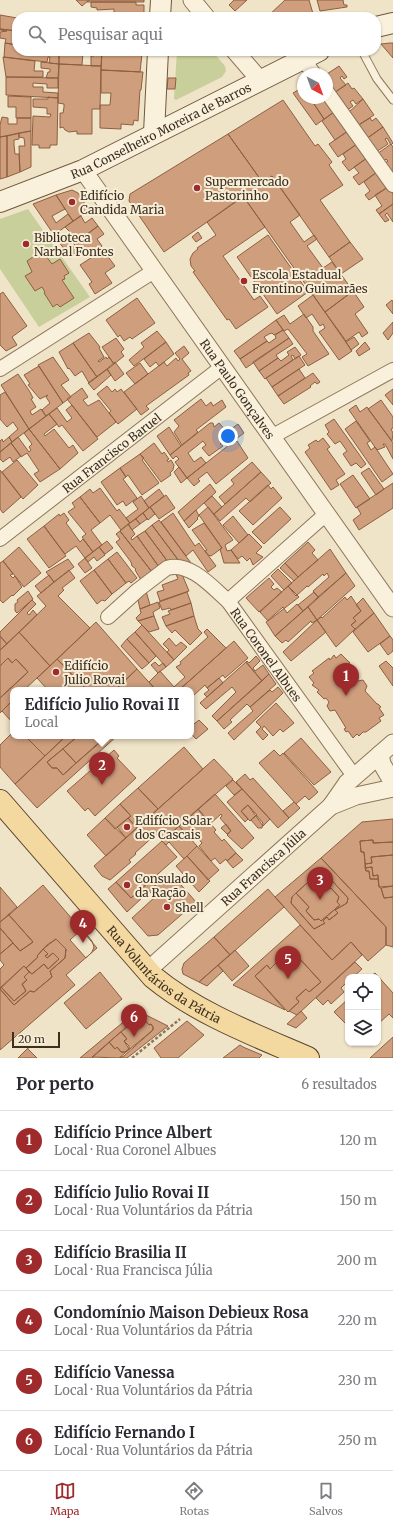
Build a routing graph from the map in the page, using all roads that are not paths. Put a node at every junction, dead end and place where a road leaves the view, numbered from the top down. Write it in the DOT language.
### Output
graph roads {
  1 [pos="161,0"];
  2 [pos="192,0"];
  3 [pos="160,12"];
  4 [pos="202,12"];
  5 [pos="393,24"];
  6 [pos="381,26"];
  7 [pos="158,56"];
  8 [pos="239,56"];
  9 [pos="365,56"];
  10 [pos="312,61"];
  11 [pos="259,79"];
  12 [pos="333,100"];
  13 [pos="393,100"];
  14 [pos="154,133"];
  15 [pos="83,170"];
  16 [pos="393,185"];
  17 [pos="0,202"];
  18 [pos="154,271"];
  19 [pos="222,367"];
  20 [pos="0,369"];
  21 [pos="393,370"];
  22 [pos="273,436"];
  23 [pos="326,514"];
  24 [pos="0,539"];
  25 [pos="228,602"];
  26 [pos="393,608"];
  27 [pos="108,617"];
  28 [pos="393,743"];
  29 [pos="380,754"];
  30 [pos="354,776"];
  31 [pos="393,783"];
  32 [pos="393,788"];
  33 [pos="0,801"];
  34 [pos="331,806"];
  35 [pos="147,971"];
  36 [pos="308,1058"];
  1 -- 3 [label="main road"];
  2 -- 4 [label="street"];
  5 -- 6 [label="main road"];
  7 -- 14 [label="main road"];
  8 -- 11 [label="street"];
  9 -- 13 [label="lane"];
  10 -- 11 [label="main road, Rua Conselheiro Moreira de Barros"];
  11 -- 14 [label="main road, Rua Conselheiro Moreira de Barros"];
  12 -- 16 [label="street"];
  14 -- 15 [label="main road, Rua Conselheiro Moreira de Barros"];
  15 -- 17 [label="main road, Rua Conselheiro Moreira de Barros"];
  15 -- 18 [label="street, Rua Paulo Gonçalves"];
  18 -- 19 [label="street, Rua Paulo Gonçalves"];
  18 -- 20 [label="street"];
  19 -- 22 [label="street, Rua Paulo Gonçalves"];
  19 -- 24 [label="street, Rua Francisco Baruel"];
  21 -- 22 [label="street"];
  22 -- 23 [label="street, Rua Paulo Gonçalves"];
  23 -- 25 [label="street, Rua Coronel Albues"];
  23 -- 26 [label="street, Rua Paulo Gonçalves"];
  25 -- 27 [label="street"];
  25 -- 30 [label="street, Rua Coronel Albues"];
  28 -- 29 [label="street"];
  29 -- 30 [label="street"];
  29 -- 31 [label="street"];
  30 -- 34 [label="street"];
  32 -- 34 [label="street, Rua Francisca Júlia"];
  33 -- 35 [label="main road, Rua Voluntários da Pátria"];
  34 -- 35 [label="street, Rua Francisca Júlia"];
  35 -- 36 [label="main road, Rua Voluntários da Pátria"];
}
